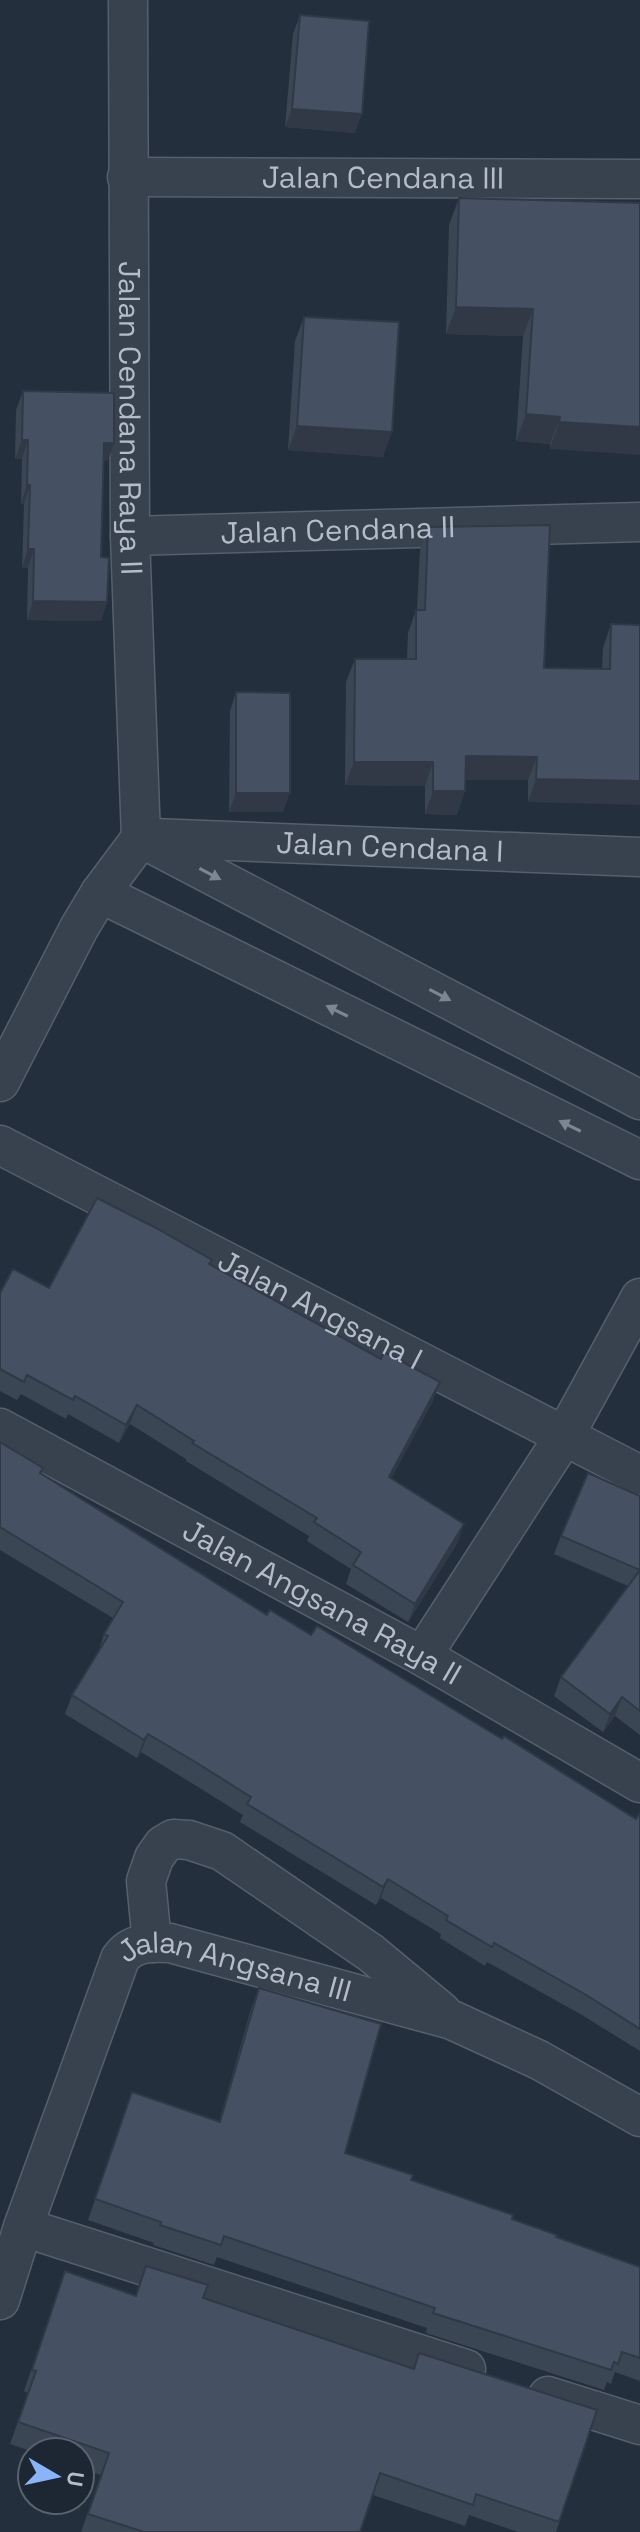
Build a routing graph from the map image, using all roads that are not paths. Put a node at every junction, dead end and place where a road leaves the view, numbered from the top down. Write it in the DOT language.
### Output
graph roads {
  1 [pos="128,0"];
  2 [pos="127,177"];
  3 [pos="640,179"];
  4 [pos="640,522"];
  5 [pos="130,536"];
  6 [pos="141,838"];
  7 [pos="640,857"];
  8 [pos="100,893"];
  9 [pos="0,1082"];
  10 [pos="640,1100"];
  11 [pos="0,1145"];
  12 [pos="640,1160"];
  13 [pos="640,1298"];
  14 [pos="0,1428"];
  15 [pos="565,1435"];
  16 [pos="640,1475"];
  17 [pos="422,1656"];
  18 [pos="640,1783"];
  19 [pos="152,1943"];
  20 [pos="452,2020"];
  21 [pos="640,2117"];
  22 [pos="23,2227"];
  23 [pos="0,2300"];
  24 [pos="640,2425"];
  1 -- 2 [label="street, Jalan Cendana Raya II"];
  2 -- 3 [label="street, Jalan Cendana III"];
  2 -- 5 [label="street, Jalan Cendana Raya II"];
  4 -- 5 [label="street, Jalan Cendana II"];
  5 -- 6 [label="street, Jalan Cendana Raya II"];
  6 -- 7 [label="street, Jalan Cendana I"];
  6 -- 8 [label="street"];
  6 -- 10 [label="street, one-way"];
  8 -- 9 [label="street"];
  12 -- 8 [label="street, one-way"];
  11 -- 15 [label="street, Jalan Angsana I"];
  13 -- 15 [label="street"];
  14 -- 17 [label="street, Jalan Angsana Raya II"];
  15 -- 16 [label="street, Jalan Angsana I"];
  15 -- 17 [label="street"];
  17 -- 18 [label="street, Jalan Angsana Raya II"];
  19 -- 20 [label="street, Jalan Angsana III"];
  19 -- 20 [label="street"];
  19 -- 22 [label="street, Jalan Angsana III"];
  20 -- 21 [label="street, Jalan Angsana III"];
  22 -- 23 [label="street, Jalan Angsana III"];
  22 -- 24 [label="street"];
}
